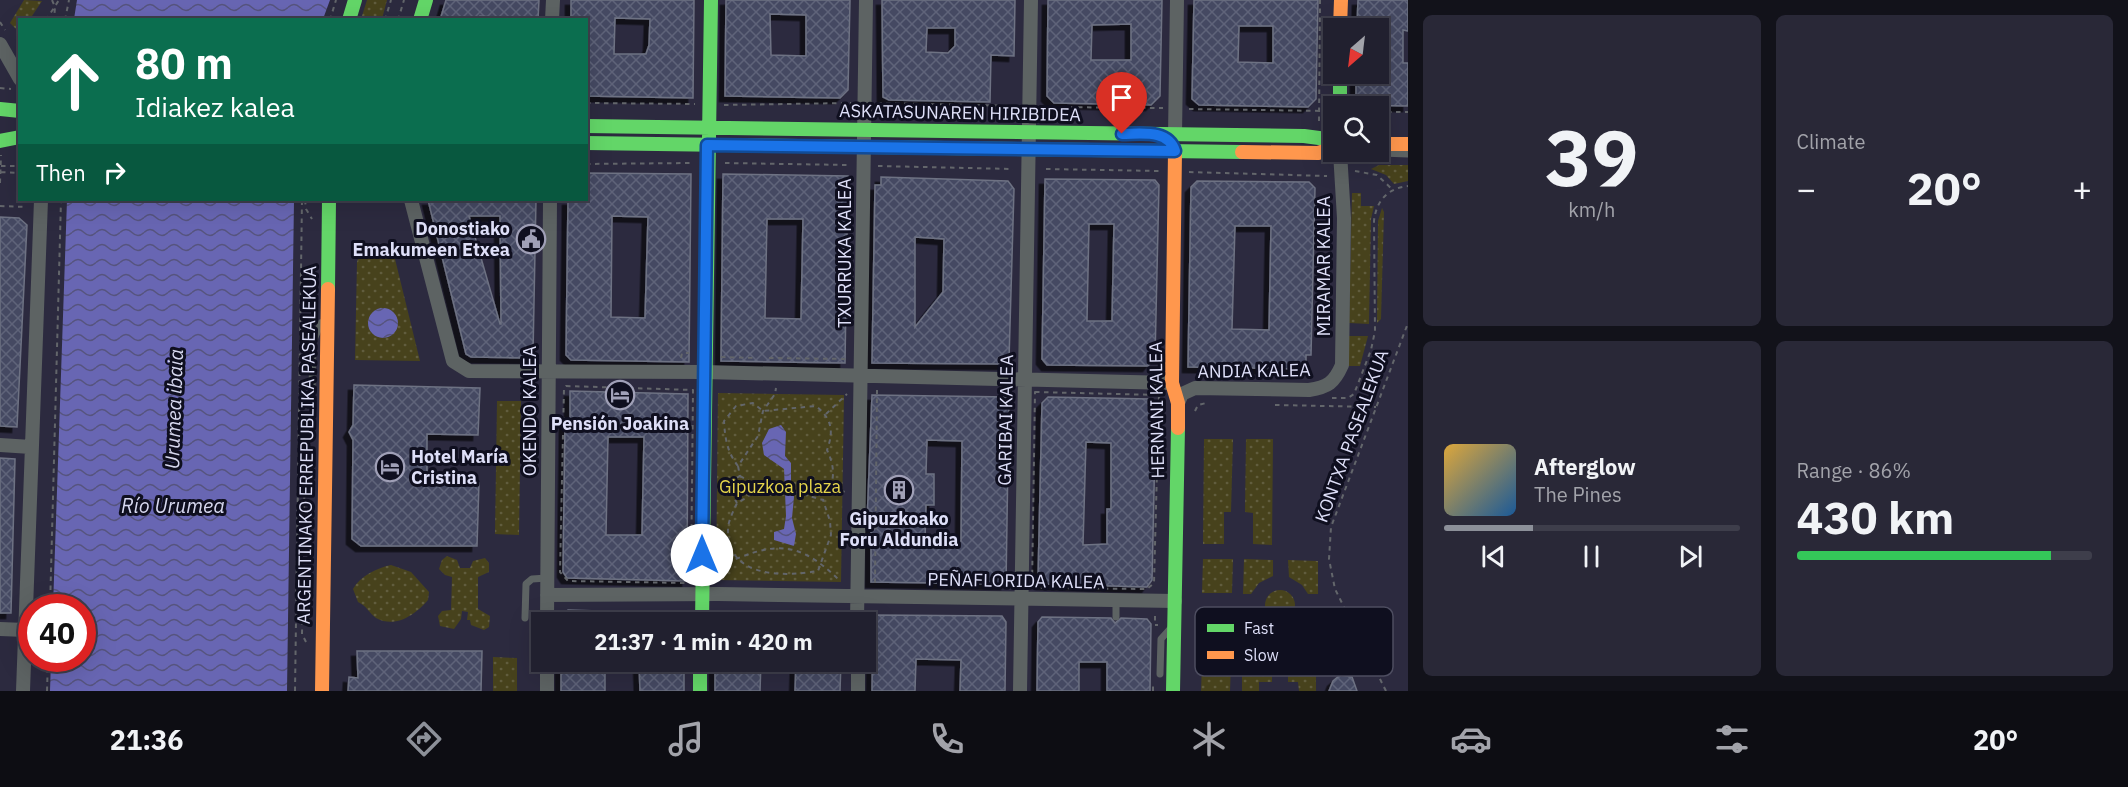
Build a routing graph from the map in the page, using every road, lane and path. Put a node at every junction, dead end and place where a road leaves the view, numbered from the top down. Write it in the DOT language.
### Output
graph roads {
  1 [pos="52,0"];
  2 [pos="59,0"];
  3 [pos="69,0"];
  4 [pos="336,0"];
  5 [pos="355,0"];
  6 [pos="391,0"];
  7 [pos="404,0"];
  8 [pos="426,0"];
  9 [pos="553,0"];
  10 [pos="711,0"];
  11 [pos="866,0"];
  12 [pos="1030,0"];
  13 [pos="1177,0"];
  14 [pos="1320,0"];
  15 [pos="1341,0"];
  16 [pos="55,6"];
  17 [pos="47,18"];
  18 [pos="54,18"];
  19 [pos="64,18"];
  20 [pos="331,18"];
  21 [pos="350,18"];
  22 [pos="386,18"];
  23 [pos="399,18"];
  24 [pos="421,18"];
  25 [pos="552,18"];
  26 [pos="1341,18"];
  27 [pos="0,44"];
  28 [pos="18,76"];
  29 [pos="588,103"];
  30 [pos="864,103"];
  31 [pos="709,105"];
  32 [pos="1030,106"];
  33 [pos="1176,108"];
  34 [pos="0,109"];
  35 [pos="1319,111"];
  36 [pos="1323,111"];
  37 [pos="1389,112"];
  38 [pos="1408,112"];
  39 [pos="18,113"];
  40 [pos="18,113"];
  41 [pos="0,115"];
  42 [pos="588,126"];
  43 [pos="708,128"];
  44 [pos="864,130"];
  45 [pos="1028,132"];
  46 [pos="1161,134"];
  47 [pos="1175,135"];
  48 [pos="18,137"];
  49 [pos="1323,138"];
  50 [pos="0,141"];
  51 [pos="588,143"];
  52 [pos="1389,144"];
  53 [pos="1408,144"];
  54 [pos="707,145"];
  55 [pos="863,147"];
  56 [pos="1028,149"];
  57 [pos="1175,151"];
  58 [pos="1323,151"];
  59 [pos="0,153"];
  60 [pos="1389,153"];
  61 [pos="1408,154"];
  62 [pos="1341,162"];
  63 [pos="588,164"];
  64 [pos="1,166"];
  65 [pos="18,166"];
  66 [pos="863,166"];
  67 [pos="707,169"];
  68 [pos="1013,169"];
  69 [pos="1046,169"];
  70 [pos="1,172"];
  71 [pos="1175,172"];
  72 [pos="18,173"];
  73 [pos="1342,179"];
  74 [pos="0,183"];
  75 [pos="1408,186"];
  76 [pos="41,201"];
  77 [pos="61,201"];
  78 [pos="304,201"];
  79 [pos="304,201"];
  80 [pos="329,201"];
  81 [pos="411,201"];
  82 [pos="550,201"];
  83 [pos="0,206"];
  84 [pos="28,207"];
  85 [pos="316,223"];
  86 [pos="316,275"];
  87 [pos="327,310"];
  88 [pos="1408,323"];
  89 [pos="307,334"];
  90 [pos="689,353"];
  91 [pos="721,357"];
  92 [pos="845,359"];
  93 [pos="681,361"];
  94 [pos="548,371"];
  95 [pos="704,372"];
  96 [pos="777,374"];
  97 [pos="1024,379"];
  98 [pos="1335,380"];
  99 [pos="862,383"];
  100 [pos="1172,383"];
  101 [pos="877,390"];
  102 [pos="309,392"];
  103 [pos="1326,398"];
  104 [pos="1196,400"];
  105 [pos="1035,403"];
  106 [pos="1206,403"];
  107 [pos="1274,405"];
  108 [pos="1376,407"];
  109 [pos="1182,408"];
  110 [pos="763,411"];
  111 [pos="826,414"];
  112 [pos="45,433"];
  113 [pos="56,433"];
  114 [pos="0,446"];
  115 [pos="31,447"];
  116 [pos="44,464"];
  117 [pos="54,464"];
  118 [pos="738,466"];
  119 [pos="740,476"];
  120 [pos="731,483"];
  121 [pos="759,487"];
  122 [pos="717,488"];
  123 [pos="823,500"];
  124 [pos="737,503"];
  125 [pos="736,558"];
  126 [pos="822,563"];
  127 [pos="712,567"];
  128 [pos="755,571"];
  129 [pos="547,578"];
  130 [pos="754,578"];
  131 [pos="567,580"];
  132 [pos="853,589"];
  133 [pos="26,594"];
  134 [pos="50,594"];
  135 [pos="547,595"];
  136 [pos="702,595"];
  137 [pos="1021,599"];
  138 [pos="1116,600"];
  139 [pos="1175,601"];
  140 [pos="1344,607"];
  141 [pos="547,612"];
  142 [pos="702,612"];
  143 [pos="856,612"];
  144 [pos="1116,617"];
  145 [pos="525,618"];
  146 [pos="1174,625"];
  147 [pos="0,629"];
  148 [pos="18,630"];
  149 [pos="310,648"];
  150 [pos="24,672"];
  151 [pos="48,672"];
  152 [pos="547,672"];
  153 [pos="700,672"];
  154 [pos="858,672"];
  155 [pos="1160,674"];
  156 [pos="1378,676"];
  157 [pos="23,691"];
  158 [pos="47,691"];
  159 [pos="295,691"];
  160 [pos="322,691"];
  161 [pos="547,691"];
  162 [pos="700,691"];
  163 [pos="858,691"];
  164 [pos="1020,691"];
  165 [pos="1173,691"];
  166 [pos="1386,691"];
  1 -- 16 [label="path"];
  2 -- 16 [label="path"];
  3 -- 19 [label="path"];
  4 -- 20 [label="path"];
  5 -- 21 [label="main road"];
  6 -- 22 [label="path"];
  7 -- 23 [label="path"];
  8 -- 24 [label="main road"];
  9 -- 25 [label="street"];
  10 -- 31 [label="main road"];
  11 -- 30 [label="street, TXURRUKA KALEA"];
  12 -- 32 [label="street, GARIBAI KALEA"];
  13 -- 33 [label="street"];
  14 -- 35 [label="path"];
  15 -- 26 [label="main road"];
  16 -- 17 [label="path"];
  16 -- 18 [label="path"];
  27 -- 28 [label="street"];
  29 -- 31 [label="path"];
  30 -- 31 [label="path"];
  30 -- 32 [label="path"];
  30 -- 44 [label="street, TXURRUKA KALEA"];
  31 -- 43 [label="main road"];
  32 -- 33 [label="path"];
  32 -- 45 [label="street, GARIBAI KALEA"];
  33 -- 35 [label="path"];
  33 -- 47 [label="street"];
  34 -- 39 [label="main road"];
  35 -- 36 [label="path"];
  37 -- 38 [label="path"];
  40 -- 41 [label="main road"];
  42 -- 43 [label="main road, ASKATASUNAREN HIRIBIDEA"];
  43 -- 44 [label="main road, ASKATASUNAREN HIRIBIDEA"];
  43 -- 54 [label="main road"];
  44 -- 45 [label="main road, ASKATASUNAREN HIRIBIDEA"];
  44 -- 55 [label="street, TXURRUKA KALEA"];
  45 -- 46 [label="main road, ASKATASUNAREN HIRIBIDEA"];
  45 -- 56 [label="street, GARIBAI KALEA"];
  46 -- 47 [label="main road, ASKATASUNAREN HIRIBIDEA"];
  46 -- 57 [label="main road"];
  47 -- 49 [label="main road, ASKATASUNAREN HIRIBIDEA"];
  48 -- 50 [label="main road"];
  51 -- 54 [label="main road, ASKATASUNAREN HIRIBIDEA"];
  52 -- 53 [label="main road"];
  54 -- 55 [label="main road, ASKATASUNAREN HIRIBIDEA"];
  54 -- 67 [label="main road"];
  55 -- 56 [label="main road, ASKATASUNAREN HIRIBIDEA"];
  55 -- 66 [label="street, TXURRUKA KALEA"];
  56 -- 57 [label="main road, ASKATASUNAREN HIRIBIDEA"];
  56 -- 97 [label="street, GARIBAI KALEA"];
  57 -- 58 [label="main road, ASKATASUNAREN HIRIBIDEA"];
  57 -- 71 [label="main road, HERNANI KALEA"];
  59 -- 64 [label="path"];
  60 -- 61 [label="lane"];
  62 -- 73 [label="street, MIRAMAR KALEA"];
  63 -- 67 [label="path"];
  64 -- 65 [label="path"];
  64 -- 70 [label="path"];
  66 -- 67 [label="path"];
  66 -- 68 [label="path"];
  66 -- 99 [label="street, TXURRUKA KALEA"];
  67 -- 95 [label="main road"];
  69 -- 71 [label="path"];
  70 -- 72 [label="path"];
  70 -- 74 [label="path"];
  71 -- 73 [label="path"];
  71 -- 100 [label="main road, HERNANI KALEA"];
  73 -- 98 [label="street, MIRAMAR KALEA"];
  75 -- 103 [label="path"];
  76 -- 115 [label="street"];
  77 -- 113 [label="path"];
  78 -- 85 [label="path"];
  79 -- 159 [label="path"];
  80 -- 87 [label="main road, ARGENTINAKO ERREPUBLIKA PASEALEKUA"];
  81 -- 94 [label="street"];
  82 -- 94 [label="street, OKENDO KALEA"];
  83 -- 84 [label="path"];
  86 -- 89 [label="path"];
  87 -- 102 [label="lane"];
  87 -- 160 [label="main road, ARGENTINAKO ERREPUBLIKA PASEALEKUA"];
  88 -- 108 [label="path, KONTXA PASEALEKUA"];
  90 -- 93 [label="path"];
  91 -- 92 [label="path"];
  94 -- 95 [label="street"];
  94 -- 129 [label="street, OKENDO KALEA"];
  95 -- 96 [label="street"];
  95 -- 136 [label="main road"];
  96 -- 99 [label="street"];
  96 -- 110 [label="path"];
  97 -- 99 [label="street, ANDIA KALEA"];
  97 -- 100 [label="street, ANDIA KALEA"];
  97 -- 137 [label="street, GARIBAI KALEA"];
  98 -- 109 [label="street, ANDIA KALEA"];
  99 -- 111 [label="path"];
  99 -- 132 [label="street"];
  100 -- 109 [label="main road, HERNANI KALEA"];
  101 -- 132 [label="path"];
  102 -- 149 [label="path"];
  104 -- 109 [label="path"];
  105 -- 109 [label="path"];
  106 -- 109 [label="path"];
  107 -- 108 [label="path"];
  108 -- 140 [label="path, KONTXA PASEALEKUA"];
  109 -- 139 [label="main road, HERNANI KALEA"];
  110 -- 111 [label="path"];
  110 -- 118 [label="path"];
  110 -- 118 [label="path"];
  111 -- 123 [label="path"];
  112 -- 113 [label="path"];
  113 -- 117 [label="path"];
  114 -- 115 [label="street"];
  115 -- 133 [label="street"];
  116 -- 117 [label="path"];
  117 -- 134 [label="path"];
  118 -- 119 [label="path"];
  119 -- 120 [label="path"];
  119 -- 121 [label="path"];
  120 -- 122 [label="path"];
  120 -- 124 [label="path"];
  121 -- 123 [label="path"];
  121 -- 124 [label="path"];
  123 -- 126 [label="path"];
  124 -- 125 [label="path"];
  125 -- 126 [label="path"];
  125 -- 127 [label="path"];
  125 -- 128 [label="path"];
  126 -- 128 [label="path"];
  126 -- 132 [label="path"];
  128 -- 130 [label="path"];
  129 -- 135 [label="street, OKENDO KALEA"];
  129 -- 145 [label="lane"];
  131 -- 131 [label="path"];
  132 -- 136 [label="street"];
  132 -- 137 [label="street, PEÑAFLORIDA KALEA"];
  132 -- 143 [label="street"];
  135 -- 136 [label="street"];
  135 -- 141 [label="street, OKENDO KALEA"];
  136 -- 142 [label="main road"];
  137 -- 138 [label="street, PEÑAFLORIDA KALEA"];
  137 -- 164 [label="street, GARIBAI KALEA"];
  138 -- 139 [label="street, PEÑAFLORIDA KALEA"];
  138 -- 144 [label="lane"];
  139 -- 146 [label="main road, HERNANI KALEA"];
  146 -- 155 [label="lane"];
  146 -- 165 [label="main road, HERNANI KALEA"];
  147 -- 148 [label="street"];
  150 -- 157 [label="street"];
  151 -- 158 [label="path"];
  152 -- 161 [label="street"];
  153 -- 162 [label="main road"];
  154 -- 163 [label="street"];
  156 -- 166 [label="path, KONTXA PASEALEKUA"];
}
